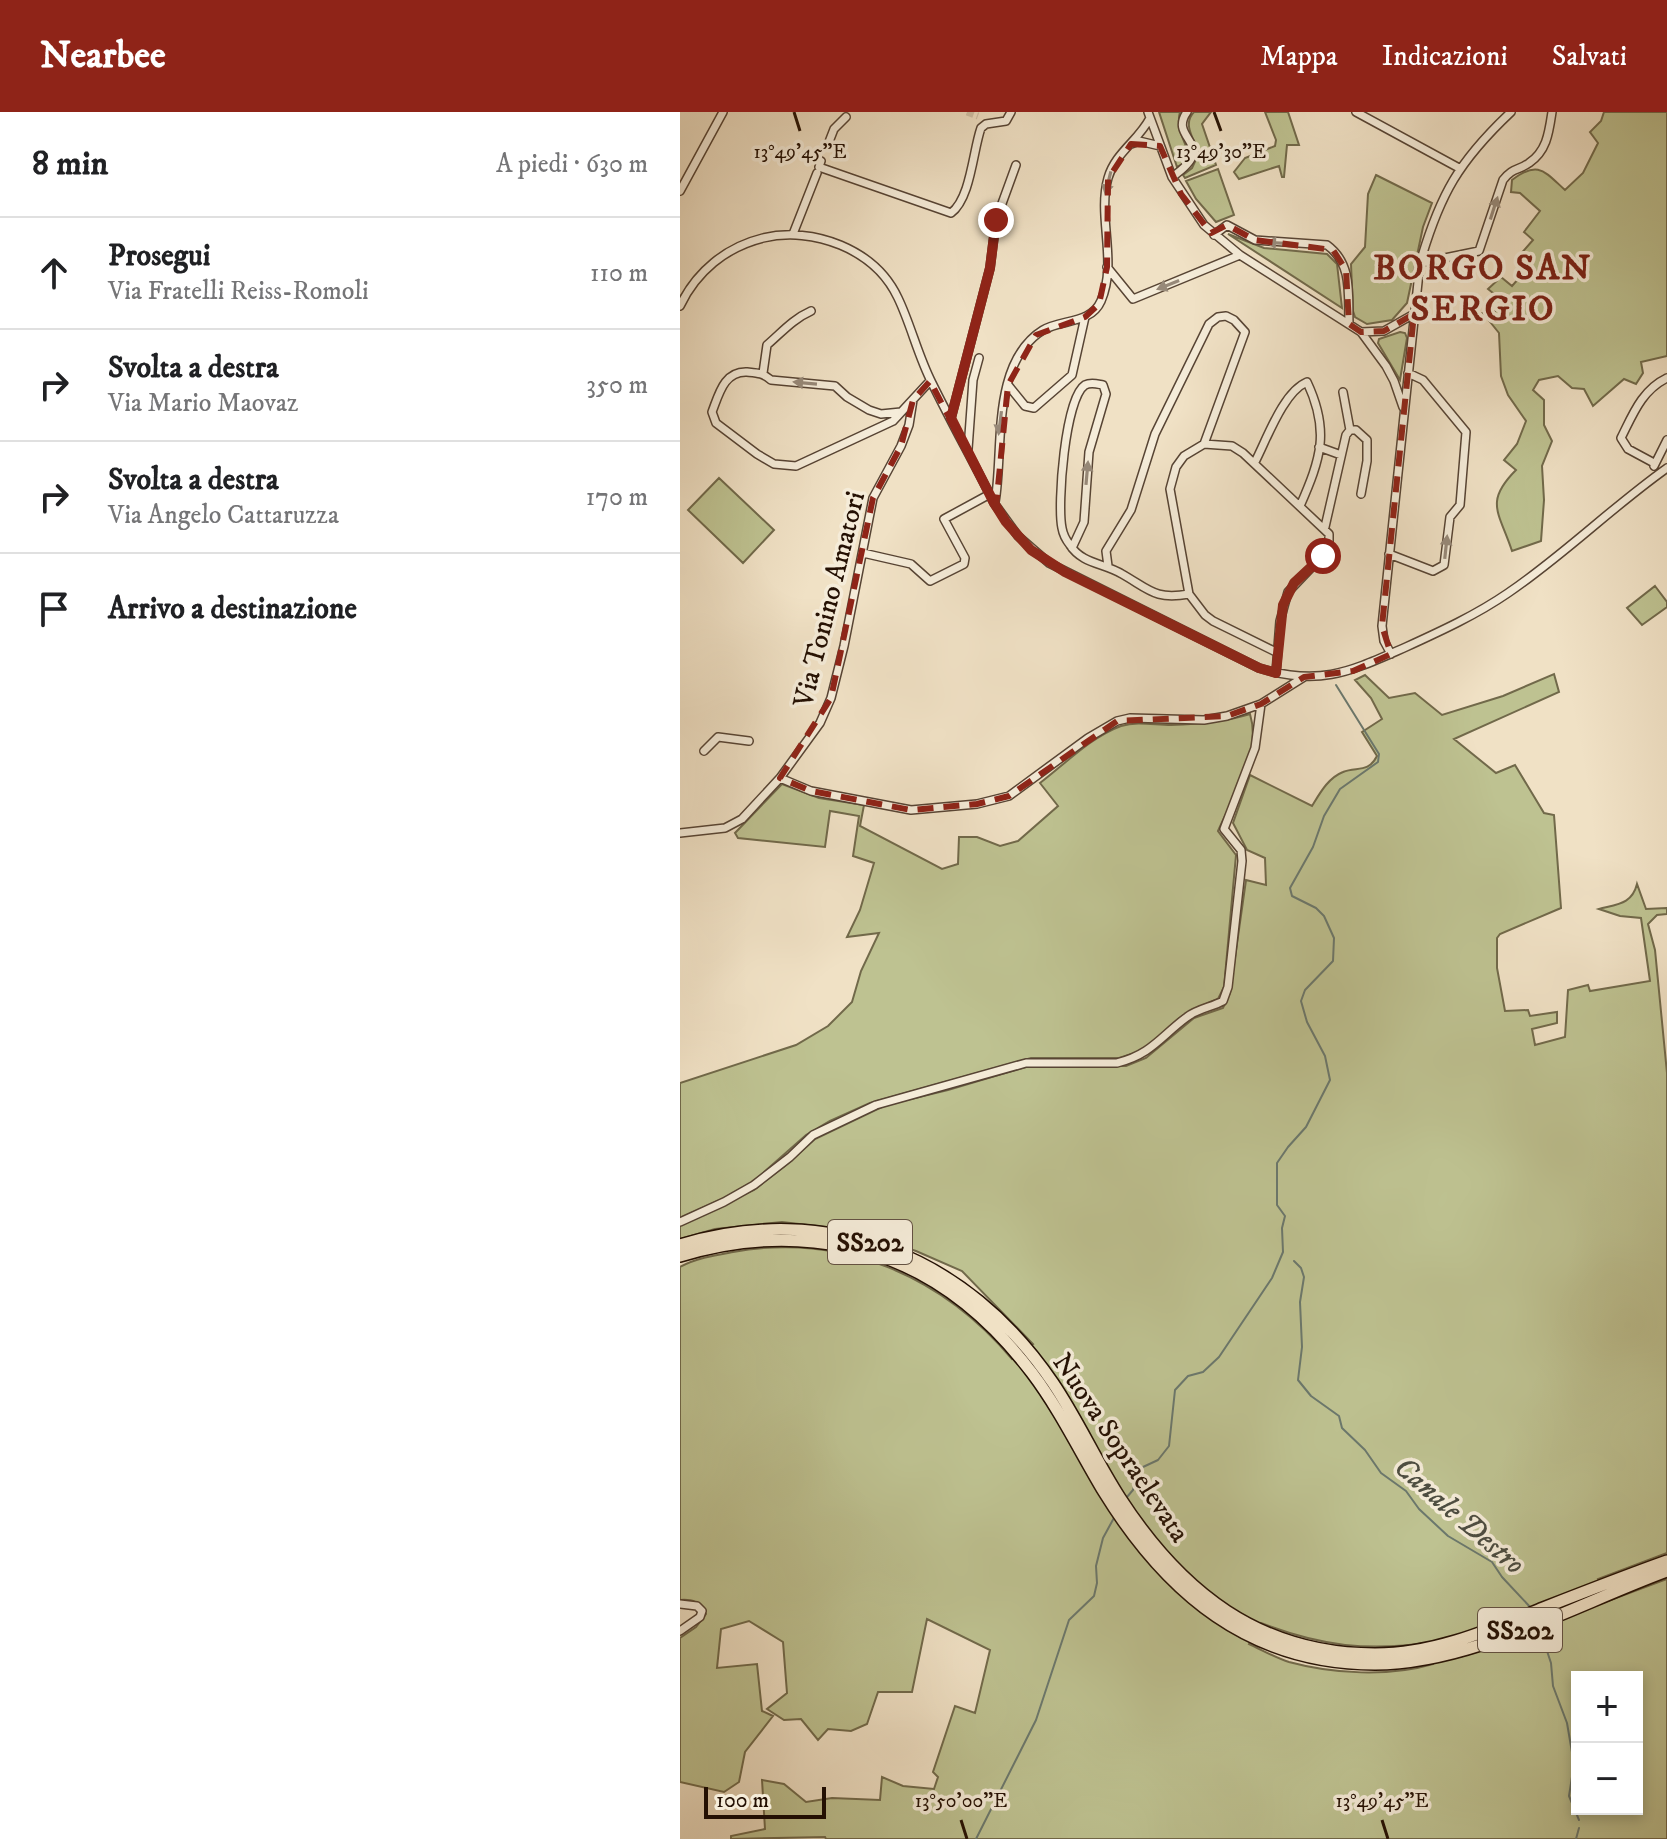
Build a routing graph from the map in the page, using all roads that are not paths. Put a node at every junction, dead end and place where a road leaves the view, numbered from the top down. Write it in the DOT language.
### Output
graph roads {
  1 [pos="723,112"];
  2 [pos="1011,112"];
  3 [pos="1187,112"];
  4 [pos="1356,112"];
  5 [pos="1511,112"];
  6 [pos="1552,112"];
  7 [pos="1149,115"];
  8 [pos="978,116"];
  9 [pos="846,117"];
  10 [pos="986,124"];
  11 [pos="1131,144"];
  12 [pos="1160,146"];
  13 [pos="827,147"];
  14 [pos="821,161"];
  15 [pos="1016,165"];
  16 [pos="1459,168"];
  17 [pos="817,173"];
  18 [pos="1172,177"];
  19 [pos="680,191"];
  20 [pos="793,234"];
  21 [pos="1214,235"];
  22 [pos="1240,255"];
  23 [pos="1420,263"];
  24 [pos="1107,267"];
  25 [pos="680,306"];
  26 [pos="811,311"];
  27 [pos="1414,314"];
  28 [pos="1085,317"];
  29 [pos="1349,324"];
  30 [pos="1361,332"];
  31 [pos="979,358"];
  32 [pos="763,373"];
  33 [pos="1408,373"];
  34 [pos="1667,378"];
  35 [pos="930,381"];
  36 [pos="1008,385"];
  37 [pos="1343,392"];
  38 [pos="913,400"];
  39 [pos="901,412"];
  40 [pos="1404,413"];
  41 [pos="951,418"];
  42 [pos="1350,430"];
  43 [pos="1667,440"];
  44 [pos="1204,444"];
  45 [pos="1319,447"];
  46 [pos="968,451"];
  47 [pos="1341,455"];
  48 [pos="1255,462"];
  49 [pos="1654,463"];
  50 [pos="1667,468"];
  51 [pos="1656,476"];
  52 [pos="990,494"];
  53 [pos="1361,494"];
  54 [pos="994,503"];
  55 [pos="1300,506"];
  56 [pos="1325,527"];
  57 [pos="1072,548"];
  58 [pos="863,553"];
  59 [pos="1389,554"];
  60 [pos="1108,566"];
  61 [pos="1189,594"];
  62 [pos="1276,652"];
  63 [pos="1391,654"];
  64 [pos="1276,673"];
  65 [pos="1304,677"];
  66 [pos="1261,704"];
  67 [pos="749,741"];
  68 [pos="704,751"];
  69 [pos="780,778"];
  70 [pos="680,833"];
  71 [pos="680,1222"];
  72 [pos="680,1245"];
  73 [pos="680,1256"];
  74 [pos="1022,1352"];
  75 [pos="1667,1561"];
  76 [pos="1667,1571"];
  77 [pos="1603,1590"];
  78 [pos="680,1604"];
  79 [pos="680,1631"];
  1 -- 19 [label="street"];
  2 -- 10 [label="street"];
  3 -- 18 [label="street"];
  4 -- 16 [label="street"];
  5 -- 16 [label="street"];
  23 -- 6 [label="street, one-way"];
  7 -- 11 [label="street"];
  7 -- 12 [label="street"];
  8 -- 10 [label="street"];
  9 -- 13 [label="street"];
  10 -- 14 [label="street"];
  11 -- 12 [label="street"];
  11 -- 24 [label="street, one-way"];
  12 -- 18 [label="street"];
  15 -- 41 [label="street"];
  16 -- 23 [label="street"];
  17 -- 20 [label="street"];
  18 -- 21 [label="street"];
  20 -- 25 [label="street"];
  20 -- 35 [label="street"];
  21 -- 22 [label="street"];
  29 -- 21 [label="street, one-way"];
  22 -- 24 [label="street, one-way"];
  22 -- 29 [label="street"];
  23 -- 27 [label="street"];
  24 -- 28 [label="street"];
  26 -- 32 [label="street"];
  27 -- 30 [label="street"];
  27 -- 33 [label="street"];
  28 -- 36 [label="street"];
  28 -- 36 [label="street"];
  29 -- 30 [label="street"];
  30 -- 40 [label="street"];
  31 -- 46 [label="street"];
  39 -- 32 [label="street, one-way"];
  32 -- 39 [label="street"];
  33 -- 40 [label="street"];
  59 -- 33 [label="street, one-way"];
  34 -- 49 [label="street"];
  35 -- 38 [label="street"];
  35 -- 41 [label="street"];
  36 -- 54 [label="street, one-way"];
  37 -- 42 [label="street"];
  38 -- 39 [label="street"];
  38 -- 58 [label="street, Via Tonino Amatori"];
  40 -- 59 [label="street"];
  41 -- 46 [label="street"];
  42 -- 47 [label="street"];
  42 -- 53 [label="street"];
  43 -- 49 [label="street"];
  44 -- 48 [label="street"];
  44 -- 60 [label="street"];
  44 -- 61 [label="street"];
  45 -- 47 [label="street"];
  45 -- 48 [label="street"];
  45 -- 55 [label="street"];
  46 -- 52 [label="street"];
  47 -- 56 [label="street"];
  48 -- 55 [label="street"];
  49 -- 51 [label="street"];
  50 -- 51 [label="street"];
  51 -- 63 [label="street"];
  52 -- 54 [label="street"];
  52 -- 58 [label="street"];
  54 -- 64 [label="street"];
  55 -- 56 [label="street"];
  56 -- 62 [label="street"];
  57 -- 57 [label="street, one-way"];
  57 -- 60 [label="street"];
  58 -- 69 [label="street, Via Tonino Amatori"];
  59 -- 63 [label="street"];
  60 -- 61 [label="street"];
  61 -- 62 [label="street"];
  62 -- 64 [label="street"];
  63 -- 65 [label="street"];
  64 -- 65 [label="street"];
  65 -- 66 [label="street"];
  66 -- 69 [label="street"];
  66 -- 71 [label="street"];
  67 -- 68 [label="street"];
  69 -- 70 [label="street, Via Tonino Amatori"];
  72 -- 74 [label="highway, Nuova Sopraelevata / SS202"];
  73 -- 74 [label="highway, Nuova Sopraelevata / SS202"];
  74 -- 77 [label="highway, Nuova Sopraelevata / SS202"];
  75 -- 77 [label="highway, Nuova Sopraelevata / SS202"];
  76 -- 77 [label="highway, Nuova Sopraelevata / SS202"];
  78 -- 79 [label="street"];
}
